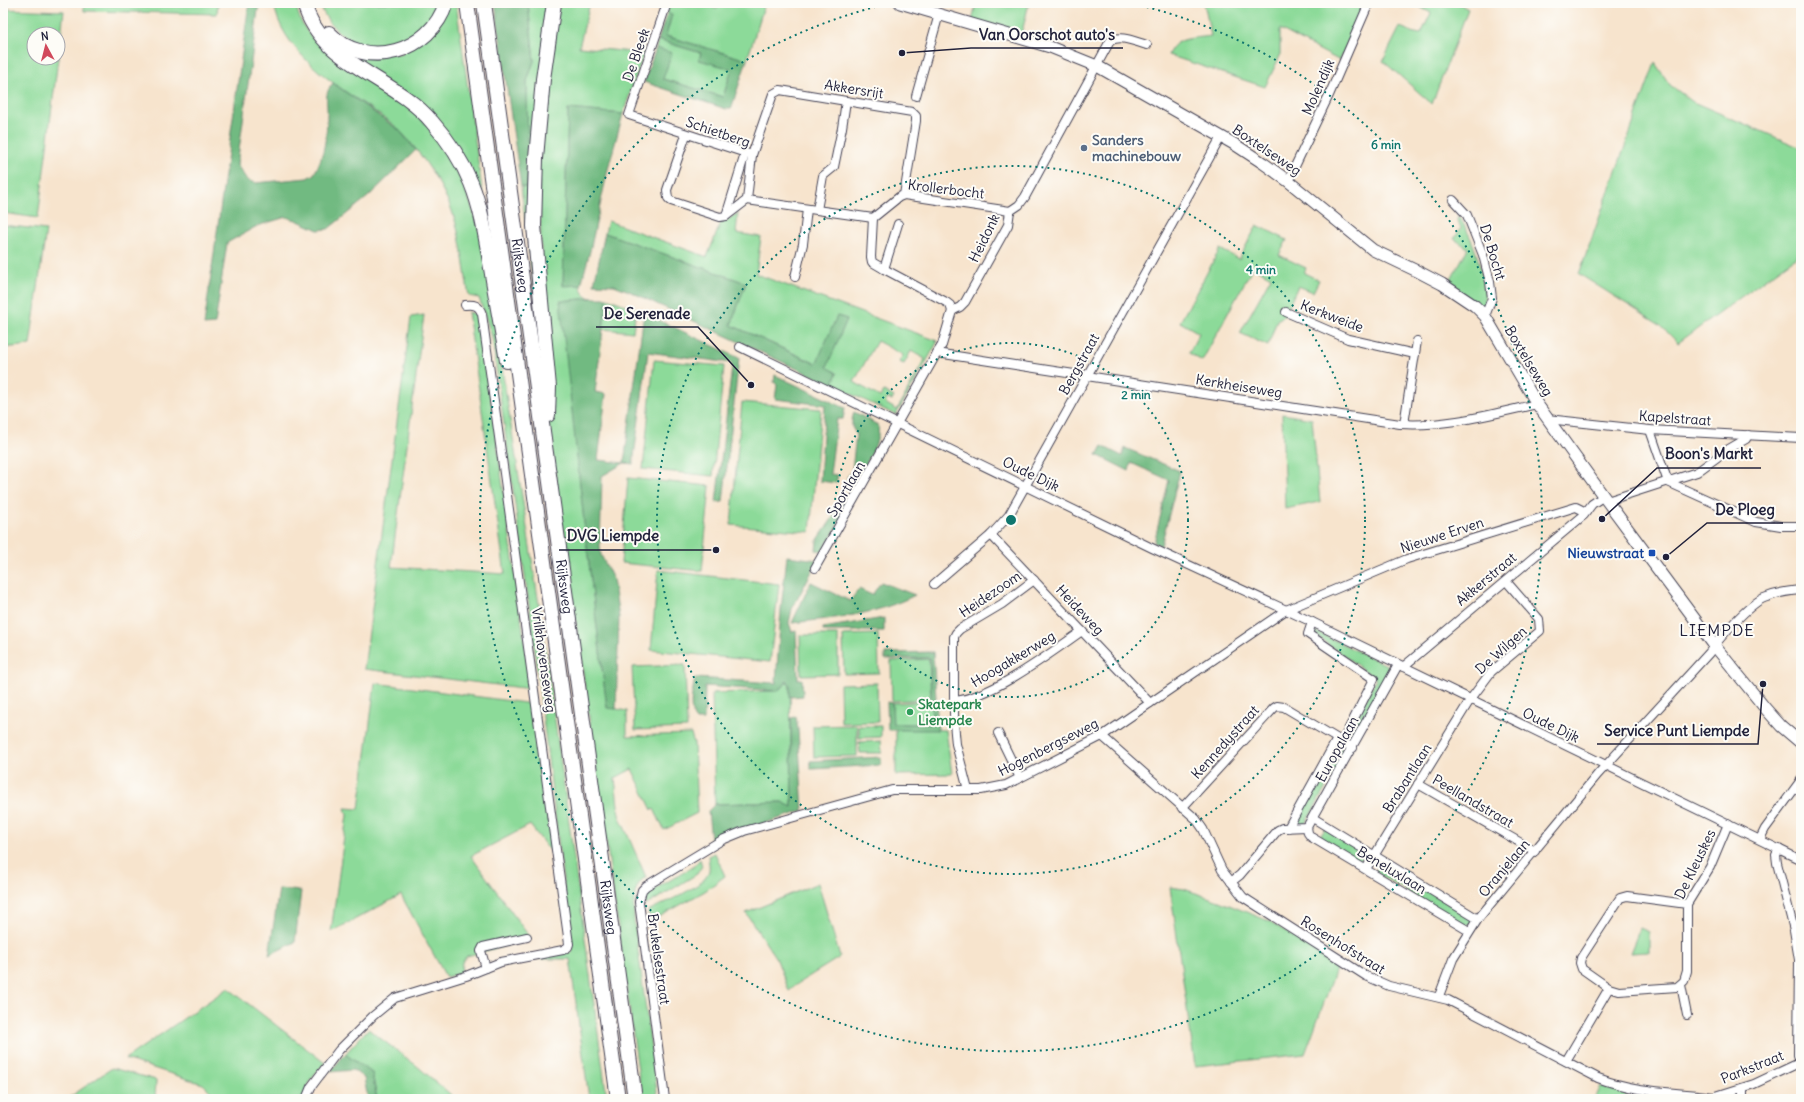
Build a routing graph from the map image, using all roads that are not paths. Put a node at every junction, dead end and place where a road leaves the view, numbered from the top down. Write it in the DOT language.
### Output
graph roads {
  1 [pos="304,3"];
  2 [pos="312,3"];
  3 [pos="446,3"];
  4 [pos="467,3"];
  5 [pos="484,3"];
  6 [pos="554,3"];
  7 [pos="667,3"];
  8 [pos="900,3"];
  9 [pos="1369,3"];
  10 [pos="939,14"];
  11 [pos="1147,45"];
  12 [pos="1097,66"];
  13 [pos="916,96"];
  14 [pos="846,101"];
  15 [pos="629,115"];
  16 [pos="686,135"];
  17 [pos="1221,137"];
  18 [pos="748,155"];
  19 [pos="1288,181"];
  20 [pos="904,195"];
  21 [pos="747,200"];
  22 [pos="1453,200"];
  23 [pos="807,209"];
  24 [pos="817,210"];
  25 [pos="1010,211"];
  26 [pos="726,216"];
  27 [pos="873,218"];
  28 [pos="898,224"];
  29 [pos="884,269"];
  30 [pos="795,277"];
  31 [pos="465,305"];
  32 [pos="952,311"];
  33 [pos="1286,312"];
  34 [pos="1485,316"];
  35 [pos="1417,341"];
  36 [pos="740,347"];
  37 [pos="937,354"];
  38 [pos="1415,354"];
  39 [pos="1087,376"];
  40 [pos="1537,404"];
  41 [pos="1547,419"];
  42 [pos="898,423"];
  43 [pos="1404,424"];
  44 [pos="1650,430"];
  45 [pos="1748,435"];
  46 [pos="1801,438"];
  47 [pos="547,455"];
  48 [pos="529,458"];
  49 [pos="1668,482"];
  50 [pos="1026,486"];
  51 [pos="1605,499"];
  52 [pos="1586,512"];
  53 [pos="1801,526"];
  54 [pos="992,534"];
  55 [pos="815,568"];
  56 [pos="1034,580"];
  57 [pos="1506,581"];
  58 [pos="934,584"];
  59 [pos="1801,590"];
  60 [pos="1286,610"];
  61 [pos="1312,622"];
  62 [pos="1082,631"];
  63 [pos="1714,645"];
  64 [pos="1401,666"];
  65 [pos="1470,700"];
  66 [pos="954,701"];
  67 [pos="1150,703"];
  68 [pos="998,733"];
  69 [pos="1102,736"];
  70 [pos="1340,740"];
  71 [pos="1801,743"];
  72 [pos="1353,748"];
  73 [pos="1606,766"];
  74 [pos="1020,778"];
  75 [pos="1801,780"];
  76 [pos="1418,784"];
  77 [pos="968,790"];
  78 [pos="1182,808"];
  79 [pos="1313,818"];
  80 [pos="1728,824"];
  81 [pos="1307,827"];
  82 [pos="1288,828"];
  83 [pos="1760,838"];
  84 [pos="1779,849"];
  85 [pos="1534,851"];
  86 [pos="699,853"];
  87 [pos="1374,856"];
  88 [pos="1801,860"];
  89 [pos="1366,869"];
  90 [pos="1230,882"];
  91 [pos="1687,904"];
  92 [pos="1478,919"];
  93 [pos="1470,931"];
  94 [pos="527,937"];
  95 [pos="486,968"];
  96 [pos="1681,985"];
  97 [pos="1608,988"];
  98 [pos="1439,996"];
  99 [pos="1687,1015"];
  100 [pos="1566,1062"];
  101 [pos="1800,1062"];
  102 [pos="1743,1088"];
  103 [pos="1714,1096"];
  104 [pos="306,1099"];
  105 [pos="618,1099"];
  106 [pos="635,1099"];
  107 [pos="665,1099"];
  108 [pos="1728,1099"];
  109 [pos="1743,1099"];
  1 -- 48 [label="highway"];
  2 -- 3 [label="highway"];
  4 -- 48 [label="highway, Rijksweg"];
  5 -- 47 [label="highway, Rijksweg"];
  6 -- 47 [label="highway"];
  7 -- 15 [label="street, De Bleek"];
  8 -- 10 [label="street, Boxtelseweg"];
  9 -- 19 [label="street, Molendijk"];
  10 -- 12 [label="street, Boxtelseweg"];
  10 -- 13 [label="street"];
  11 -- 12 [label="street, Heidonk"];
  12 -- 17 [label="street, Boxtelseweg"];
  12 -- 25 [label="street, Heidonk"];
  14 -- 18 [label="street, Akkersrijt"];
  14 -- 20 [label="street, Akkersrijt"];
  14 -- 24 [label="street"];
  15 -- 16 [label="street, Schietberg"];
  16 -- 18 [label="street, Schietberg"];
  16 -- 26 [label="street"];
  17 -- 19 [label="street, Boxtelseweg"];
  17 -- 39 [label="street, Bergstraat"];
  18 -- 21 [label="street, Schietberg"];
  18 -- 26 [label="street"];
  19 -- 34 [label="street, Boxtelseweg"];
  20 -- 25 [label="street, Krollerbocht"];
  20 -- 27 [label="street, Krollerbocht"];
  21 -- 23 [label="street"];
  21 -- 26 [label="street"];
  22 -- 34 [label="street, De Bocht"];
  23 -- 24 [label="street"];
  23 -- 30 [label="street"];
  24 -- 27 [label="street"];
  25 -- 32 [label="street, Heidonk"];
  27 -- 29 [label="street"];
  28 -- 29 [label="street"];
  29 -- 32 [label="street"];
  31 -- 95 [label="street, Vrilkhovenseweg"];
  32 -- 37 [label="street"];
  33 -- 38 [label="street, Kerkweide"];
  34 -- 40 [label="street, Boxtelseweg"];
  35 -- 38 [label="street"];
  36 -- 42 [label="street, Oude Dijk"];
  37 -- 39 [label="street, Kerkheiseweg"];
  37 -- 42 [label="street"];
  38 -- 43 [label="street"];
  39 -- 43 [label="street, Kerkheiseweg"];
  39 -- 50 [label="street, Bergstraat"];
  40 -- 41 [label="street, Boxtelseweg"];
  40 -- 43 [label="street, Kerkheiseweg"];
  41 -- 44 [label="street, Kapelstraat"];
  41 -- 51 [label="street"];
  42 -- 50 [label="street, Oude Dijk"];
  42 -- 55 [label="street, Sportlaan"];
  44 -- 45 [label="street, Kapelstraat"];
  44 -- 49 [label="street"];
  45 -- 46 [label="street, Kapelstraat"];
  45 -- 49 [label="street"];
  47 -- 106 [label="highway, Rijksweg"];
  48 -- 105 [label="highway, Rijksweg"];
  49 -- 51 [label="street"];
  49 -- 53 [label="street"];
  50 -- 54 [label="street, Bergstraat"];
  50 -- 60 [label="street, Oude Dijk"];
  51 -- 52 [label="street"];
  51 -- 63 [label="street"];
  52 -- 57 [label="street, Akkerstraat"];
  52 -- 60 [label="street, Nieuwe Erven"];
  54 -- 56 [label="street, Heideweg"];
  54 -- 58 [label="street, Bergstraat"];
  56 -- 62 [label="street, Heideweg"];
  56 -- 66 [label="street, Heidezoom"];
  57 -- 64 [label="street, Akkerstraat"];
  57 -- 65 [label="street, De Wilgen"];
  59 -- 63 [label="street, Oranjelaan"];
  60 -- 61 [label="street, Oude Dijk"];
  60 -- 67 [label="street, Hogenbergseweg"];
  61 -- 64 [label="street, Oude Dijk"];
  61 -- 70 [label="street, Europalaan"];
  62 -- 66 [label="street, Hoogakkerweg"];
  62 -- 67 [label="street, Heideweg"];
  63 -- 71 [label="street"];
  63 -- 73 [label="street, Oranjelaan"];
  64 -- 65 [label="street, Oude Dijk"];
  64 -- 72 [label="street, Europalaan"];
  65 -- 73 [label="street, Oude Dijk"];
  65 -- 76 [label="street, Brabantlaan"];
  66 -- 77 [label="street"];
  67 -- 69 [label="street, Hogenbergseweg"];
  68 -- 74 [label="street"];
  69 -- 74 [label="street, Hogenbergseweg"];
  69 -- 78 [label="street, Rosenhofstraat"];
  70 -- 72 [label="street, Kennedystraat"];
  70 -- 78 [label="street, Kennedystraat"];
  70 -- 82 [label="street, Europalaan"];
  72 -- 79 [label="street, Europalaan"];
  73 -- 80 [label="street, Oude Dijk"];
  73 -- 85 [label="street, Oranjelaan"];
  74 -- 77 [label="street, Hogenbergseweg"];
  75 -- 83 [label="street"];
  76 -- 85 [label="street, Peellandstraat"];
  76 -- 87 [label="street, Brabantlaan"];
  77 -- 86 [label="street, Hogenbergseweg"];
  78 -- 90 [label="street, Rosenhofstraat"];
  79 -- 81 [label="street, Europalaan"];
  79 -- 87 [label="street, Beneluxlaan"];
  80 -- 83 [label="street, Oude Dijk"];
  80 -- 91 [label="street, De Kleuskes"];
  81 -- 82 [label="street"];
  81 -- 89 [label="street, Beneluxlaan"];
  82 -- 90 [label="street"];
  83 -- 84 [label="street, Oude Dijk"];
  84 -- 88 [label="street, Oude Dijk"];
  84 -- 101 [label="street"];
  85 -- 92 [label="street, Oranjelaan"];
  86 -- 107 [label="street, Brukelsestraat"];
  87 -- 89 [label="street, Brabantlaan"];
  87 -- 92 [label="street, Beneluxlaan"];
  89 -- 93 [label="street, Beneluxlaan"];
  90 -- 98 [label="street, Rosenhofstraat"];
  91 -- 96 [label="street, De Kleuskes"];
  91 -- 97 [label="street"];
  92 -- 93 [label="street, Oranjelaan"];
  93 -- 98 [label="street, Oranjelaan"];
  94 -- 95 [label="street"];
  95 -- 104 [label="street, Vrilkhovenseweg"];
  96 -- 97 [label="street"];
  96 -- 99 [label="street, De Kleuskes"];
  97 -- 100 [label="street"];
  98 -- 100 [label="street, Rosenhofstraat"];
  100 -- 103 [label="street, Rosenhofstraat"];
  101 -- 102 [label="street, Parkstraat"];
  102 -- 103 [label="street, Parkstraat"];
  102 -- 109 [label="street"];
  103 -- 108 [label="street, Rosenhofstraat"];
}
